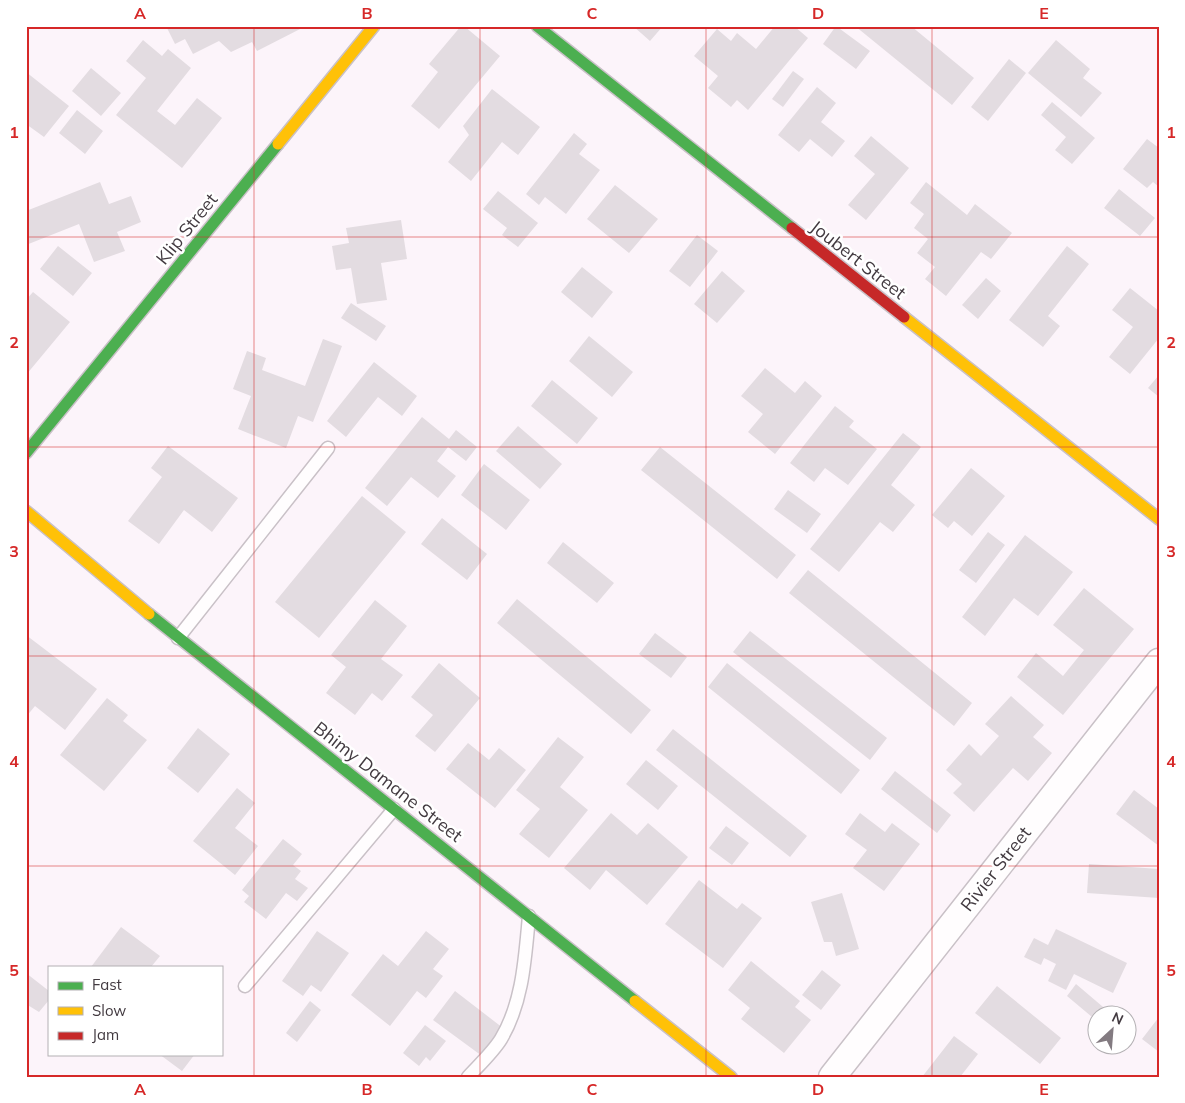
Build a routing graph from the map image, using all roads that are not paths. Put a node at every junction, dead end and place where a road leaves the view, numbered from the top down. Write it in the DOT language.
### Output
graph roads {
  1 [pos="374,26"];
  2 [pos="537,26"];
  3 [pos="328,448"];
  4 [pos="26,453"];
  5 [pos="26,511"];
  6 [pos="1159,519"];
  7 [pos="178,638"];
  8 [pos="1159,662"];
  9 [pos="394,809"];
  10 [pos="529,916"];
  11 [pos="245,986"];
  12 [pos="468,1077"];
  13 [pos="731,1077"];
  14 [pos="832,1077"];
  1 -- 4 [label="street, Klip Street"];
  2 -- 6 [label="street, Joubert Street"];
  3 -- 7 [label="lane"];
  5 -- 7 [label="street, Bhimy Damane Street"];
  7 -- 9 [label="street, Bhimy Damane Street"];
  8 -- 14 [label="street, Rivier Street"];
  9 -- 10 [label="street, Bhimy Damane Street"];
  9 -- 11 [label="lane"];
  10 -- 12 [label="lane"];
  10 -- 13 [label="street, Bhimy Damane Street"];
}
